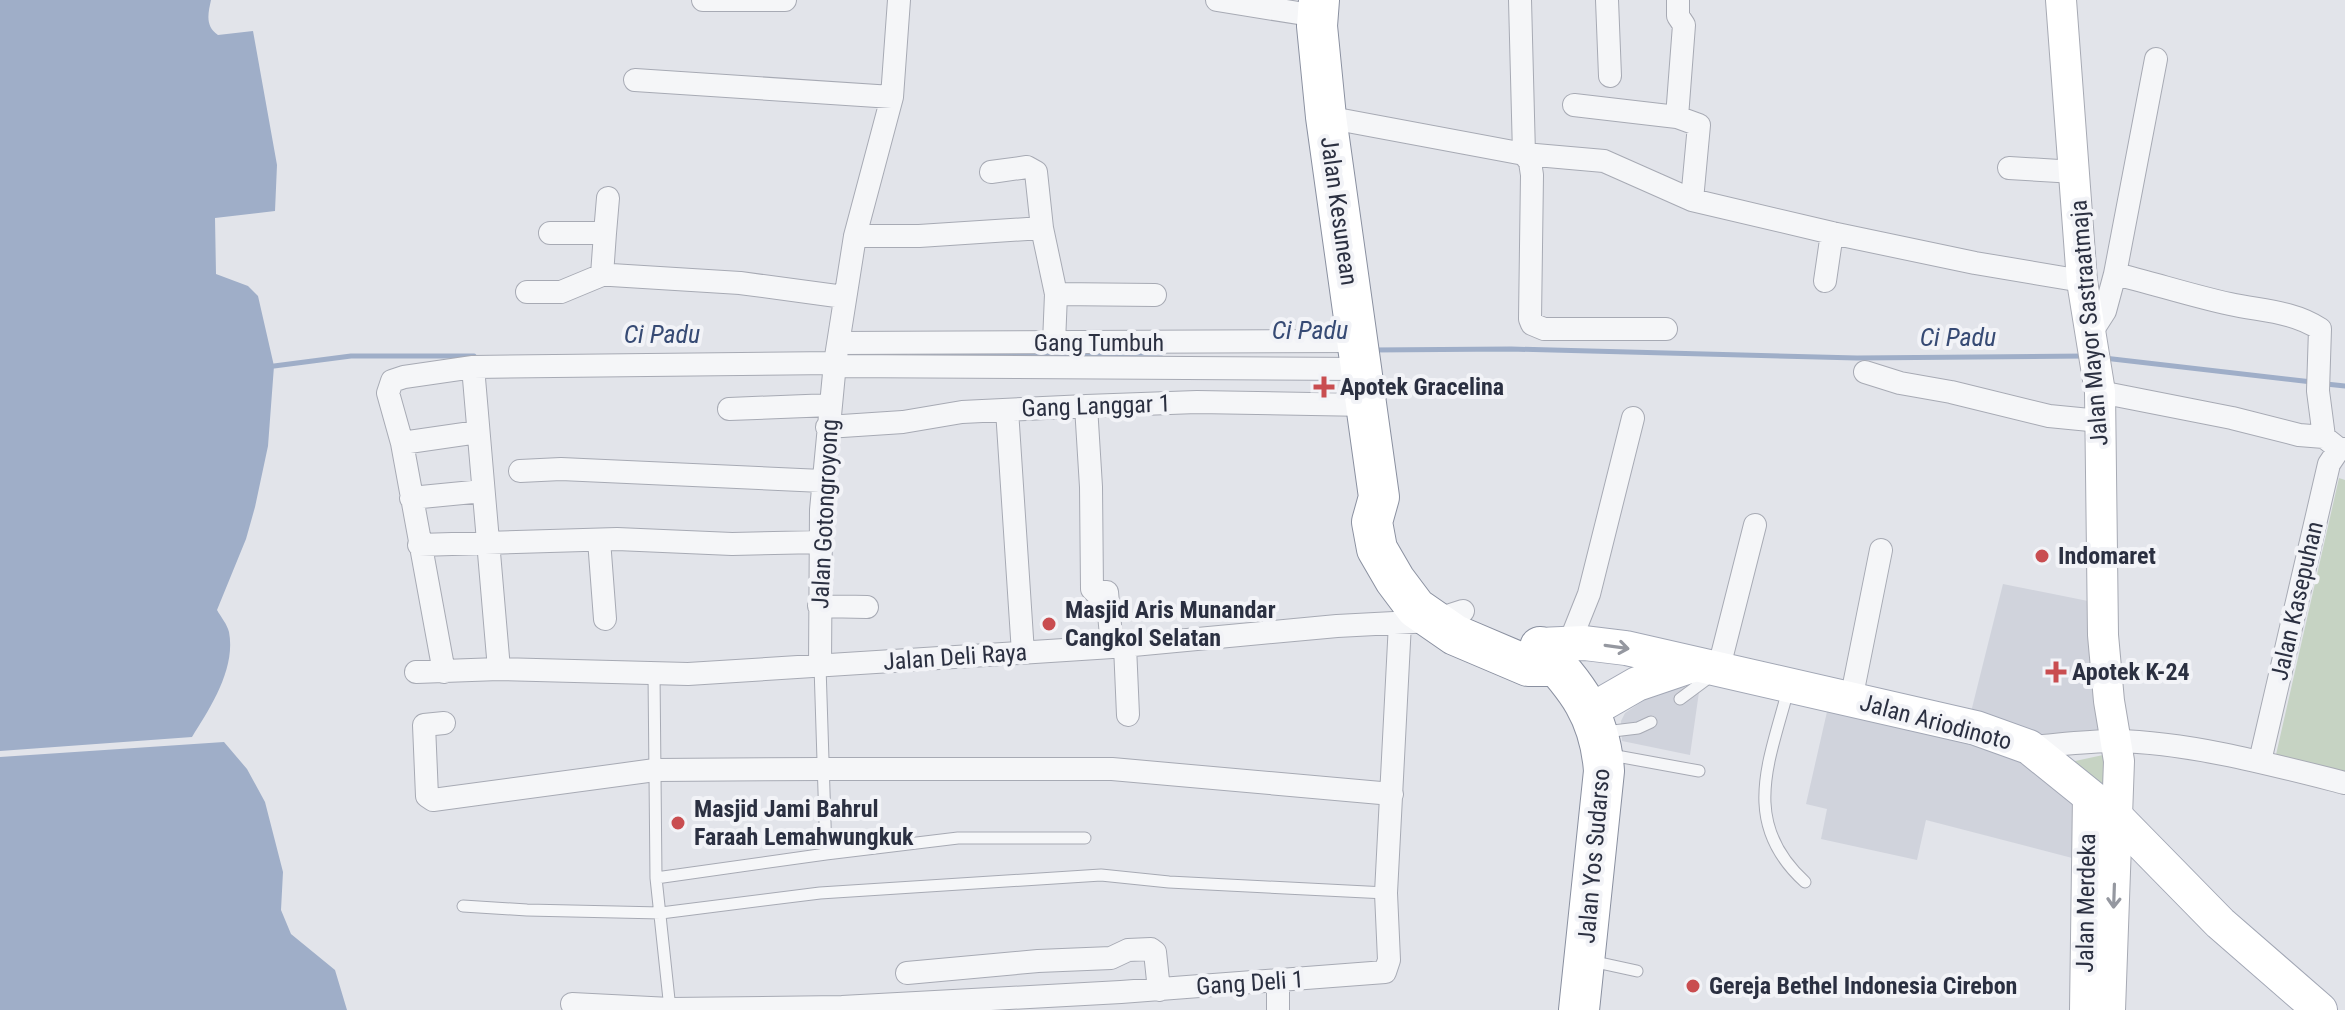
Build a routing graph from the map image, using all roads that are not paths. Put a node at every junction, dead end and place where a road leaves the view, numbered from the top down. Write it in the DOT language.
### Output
graph roads {
  1 [pos="703,0"];
  2 [pos="785,0"];
  3 [pos="899,0"];
  4 [pos="1217,0"];
  5 [pos="1520,0"];
  6 [pos="1607,0"];
  7 [pos="1678,0"];
  8 [pos="2061,0"];
  9 [pos="1318,8"];
  10 [pos="2156,59"];
  11 [pos="1610,76"];
  12 [pos="635,80"];
  13 [pos="892,97"];
  14 [pos="1574,105"];
  15 [pos="1326,117"];
  16 [pos="1677,117"];
  17 [pos="1524,154"];
  18 [pos="2009,168"];
  19 [pos="991,172"];
  20 [pos="2075,172"];
  21 [pos="608,198"];
  22 [pos="1692,200"];
  23 [pos="1042,228"];
  24 [pos="550,233"];
  25 [pos="605,233"];
  26 [pos="1832,233"];
  27 [pos="855,236"];
  28 [pos="2115,274"];
  29 [pos="602,275"];
  30 [pos="1825,281"];
  31 [pos="2082,281"];
  32 [pos="527,292"];
  33 [pos="1056,294"];
  34 [pos="1155,295"];
  35 [pos="844,297"];
  36 [pos="1666,329"];
  37 [pos="2089,337"];
  38 [pos="1054,343"];
  39 [pos="837,355"];
  40 [pos="473,367"];
  41 [pos="1865,372"];
  42 [pos="1364,384"];
  43 [pos="2099,397"];
  44 [pos="1086,406"];
  45 [pos="729,409"];
  46 [pos="1007,410"];
  47 [pos="829,416"];
  48 [pos="1633,418"];
  49 [pos="478,432"];
  50 [pos="402,443"];
  51 [pos="2336,445"];
  52 [pos="520,471"];
  53 [pos="822,481"];
  54 [pos="483,491"];
  55 [pos="411,498"];
  56 [pos="1755,525"];
  57 [pos="599,540"];
  58 [pos="822,542"];
  59 [pos="488,544"];
  60 [pos="419,545"];
  61 [pos="1881,550"];
  62 [pos="819,606"];
  63 [pos="867,607"];
  64 [pos="1432,618"];
  65 [pos="605,619"];
  66 [pos="1118,647"];
  67 [pos="1555,652"];
  68 [pos="1023,653"];
  69 [pos="820,666"];
  70 [pos="1706,668"];
  71 [pos="499,669"];
  72 [pos="416,672"];
  73 [pos="444,672"];
  74 [pos="654,673"];
  75 [pos="1789,687"];
  76 [pos="1680,699"];
  77 [pos="1851,700"];
  78 [pos="1128,715"];
  79 [pos="1651,722"];
  80 [pos="444,723"];
  81 [pos="1597,732"];
  82 [pos="2116,741"];
  83 [pos="2029,747"];
  84 [pos="2260,761"];
  85 [pos="822,769"];
  86 [pos="655,770"];
  87 [pos="1699,771"];
  88 [pos="2345,783"];
  89 [pos="1392,794"];
  90 [pos="2088,796"];
  91 [pos="2117,818"];
  92 [pos="1085,838"];
  93 [pos="826,854"];
  94 [pos="656,878"];
  95 [pos="1805,882"];
  96 [pos="1386,893"];
  97 [pos="463,906"];
  98 [pos="661,913"];
  99 [pos="1584,960"];
  100 [pos="1637,971"];
  101 [pos="907,973"];
  102 [pos="1278,982"];
  103 [pos="1159,990"];
  104 [pos="572,1004"];
  105 [pos="1019,1004"];
  106 [pos="670,1009"];
  107 [pos="1278,1010"];
  108 [pos="1579,1010"];
  109 [pos="2085,1010"];
  110 [pos="2110,1010"];
  111 [pos="2320,1010"];
  1 -- 2 [label="street"];
  3 -- 13 [label="street, Jalan Gotongroyong"];
  4 -- 9 [label="street"];
  5 -- 17 [label="street"];
  6 -- 11 [label="street"];
  7 -- 16 [label="street"];
  8 -- 20 [label="street, Jalan Mayor Sastraatmaja"];
  9 -- 15 [label="highway, Jalan Kesunean"];
  10 -- 28 [label="street"];
  12 -- 13 [label="street"];
  13 -- 27 [label="street, Jalan Gotongroyong"];
  14 -- 16 [label="street"];
  15 -- 17 [label="street"];
  15 -- 42 [label="highway, Jalan Kesunean"];
  16 -- 22 [label="street"];
  17 -- 22 [label="street"];
  17 -- 36 [label="street"];
  18 -- 20 [label="street"];
  19 -- 23 [label="street"];
  20 -- 31 [label="street, Jalan Mayor Sastraatmaja"];
  21 -- 25 [label="street"];
  22 -- 26 [label="street"];
  23 -- 27 [label="street"];
  23 -- 33 [label="street"];
  24 -- 25 [label="street"];
  25 -- 29 [label="street"];
  26 -- 30 [label="street"];
  26 -- 31 [label="street"];
  27 -- 35 [label="street, Jalan Gotongroyong"];
  28 -- 37 [label="street"];
  28 -- 51 [label="street"];
  29 -- 32 [label="street"];
  29 -- 35 [label="street"];
  31 -- 37 [label="street, Jalan Mayor Sastraatmaja"];
  33 -- 34 [label="street"];
  33 -- 38 [label="street"];
  35 -- 39 [label="street, Jalan Gotongroyong"];
  37 -- 43 [label="street, Jalan Mayor Sastraatmaja"];
  38 -- 39 [label="street, Gang Tumbuh"];
  38 -- 42 [label="street, Gang Tumbuh"];
  39 -- 40 [label="street"];
  39 -- 42 [label="street"];
  39 -- 47 [label="street, Jalan Gotongroyong"];
  40 -- 49 [label="street"];
  40 -- 50 [label="street"];
  41 -- 43 [label="street"];
  42 -- 44 [label="street, Gang Langgar 1"];
  42 -- 64 [label="highway"];
  43 -- 51 [label="street"];
  43 -- 82 [label="street, Jalan Mayor Sastraatmaja"];
  44 -- 46 [label="street, Gang Langgar 1"];
  44 -- 66 [label="street"];
  45 -- 47 [label="street, Gang Langgar 1"];
  46 -- 47 [label="street, Gang Langgar 1"];
  46 -- 68 [label="street"];
  47 -- 53 [label="street, Jalan Gotongroyong"];
  48 -- 67 [label="street"];
  49 -- 50 [label="street"];
  49 -- 54 [label="street"];
  50 -- 55 [label="street"];
  51 -- 84 [label="street, Jalan Kasepuhan"];
  52 -- 53 [label="street"];
  53 -- 58 [label="street, Jalan Gotongroyong"];
  54 -- 55 [label="street"];
  54 -- 59 [label="street"];
  55 -- 60 [label="street"];
  56 -- 70 [label="street"];
  57 -- 58 [label="street"];
  57 -- 59 [label="street"];
  57 -- 65 [label="street"];
  58 -- 62 [label="street, Jalan Gotongroyong"];
  59 -- 60 [label="street"];
  59 -- 71 [label="street"];
  60 -- 73 [label="street"];
  61 -- 77 [label="street"];
  62 -- 63 [label="street"];
  62 -- 69 [label="street, Jalan Gotongroyong"];
  64 -- 66 [label="street, Jalan Deli Raya"];
  64 -- 67 [label="highway"];
  64 -- 89 [label="street, Gang Deli 1"];
  66 -- 68 [label="street, Jalan Deli Raya"];
  66 -- 78 [label="street"];
  67 -- 70 [label="main road, Jalan Ariodinoto, one-way"];
  67 -- 81 [label="highway"];
  68 -- 69 [label="street, Jalan Deli Raya"];
  69 -- 74 [label="street, Jalan Deli Raya"];
  69 -- 85 [label="lane"];
  70 -- 75 [label="main road, Jalan Ariodinoto"];
  70 -- 76 [label="lane"];
  70 -- 81 [label="main road"];
  71 -- 73 [label="street, Jalan Deli Raya"];
  71 -- 74 [label="street, Jalan Deli Raya"];
  72 -- 73 [label="street, Jalan Deli Raya"];
  74 -- 86 [label="lane"];
  75 -- 77 [label="main road, Jalan Ariodinoto"];
  75 -- 95 [label="lane"];
  77 -- 83 [label="main road, Jalan Ariodinoto"];
  79 -- 81 [label="lane"];
  80 -- 86 [label="street"];
  81 -- 87 [label="lane"];
  81 -- 99 [label="highway, Jalan Yos Sudarso"];
  82 -- 83 [label="street"];
  82 -- 84 [label="street"];
  82 -- 91 [label="street, Jalan Mayor Sastraatmaja"];
  83 -- 90 [label="main road, Jalan Ariodinoto"];
  84 -- 88 [label="street"];
  85 -- 86 [label="street"];
  85 -- 89 [label="street"];
  85 -- 93 [label="lane"];
  86 -- 94 [label="lane"];
  89 -- 96 [label="street, Gang Deli 1"];
  90 -- 91 [label="main road, Jalan Ariodinoto"];
  90 -- 109 [label="street, Jalan Merdeka"];
  91 -- 110 [label="street, Jalan Merdeka, one-way"];
  91 -- 111 [label="main road, Jalan Ariodinoto"];
  92 -- 93 [label="lane"];
  93 -- 94 [label="lane"];
  94 -- 98 [label="lane"];
  96 -- 98 [label="lane"];
  96 -- 102 [label="street, Gang Deli 1"];
  97 -- 98 [label="lane"];
  98 -- 106 [label="lane"];
  99 -- 100 [label="lane"];
  99 -- 108 [label="highway, Jalan Yos Sudarso"];
  101 -- 103 [label="street"];
  102 -- 103 [label="street, Gang Deli 1"];
  102 -- 107 [label="street"];
  103 -- 105 [label="street, Gang Deli 1"];
  104 -- 106 [label="street, Gang Deli 1"];
  105 -- 106 [label="street, Gang Deli 1"];
}
